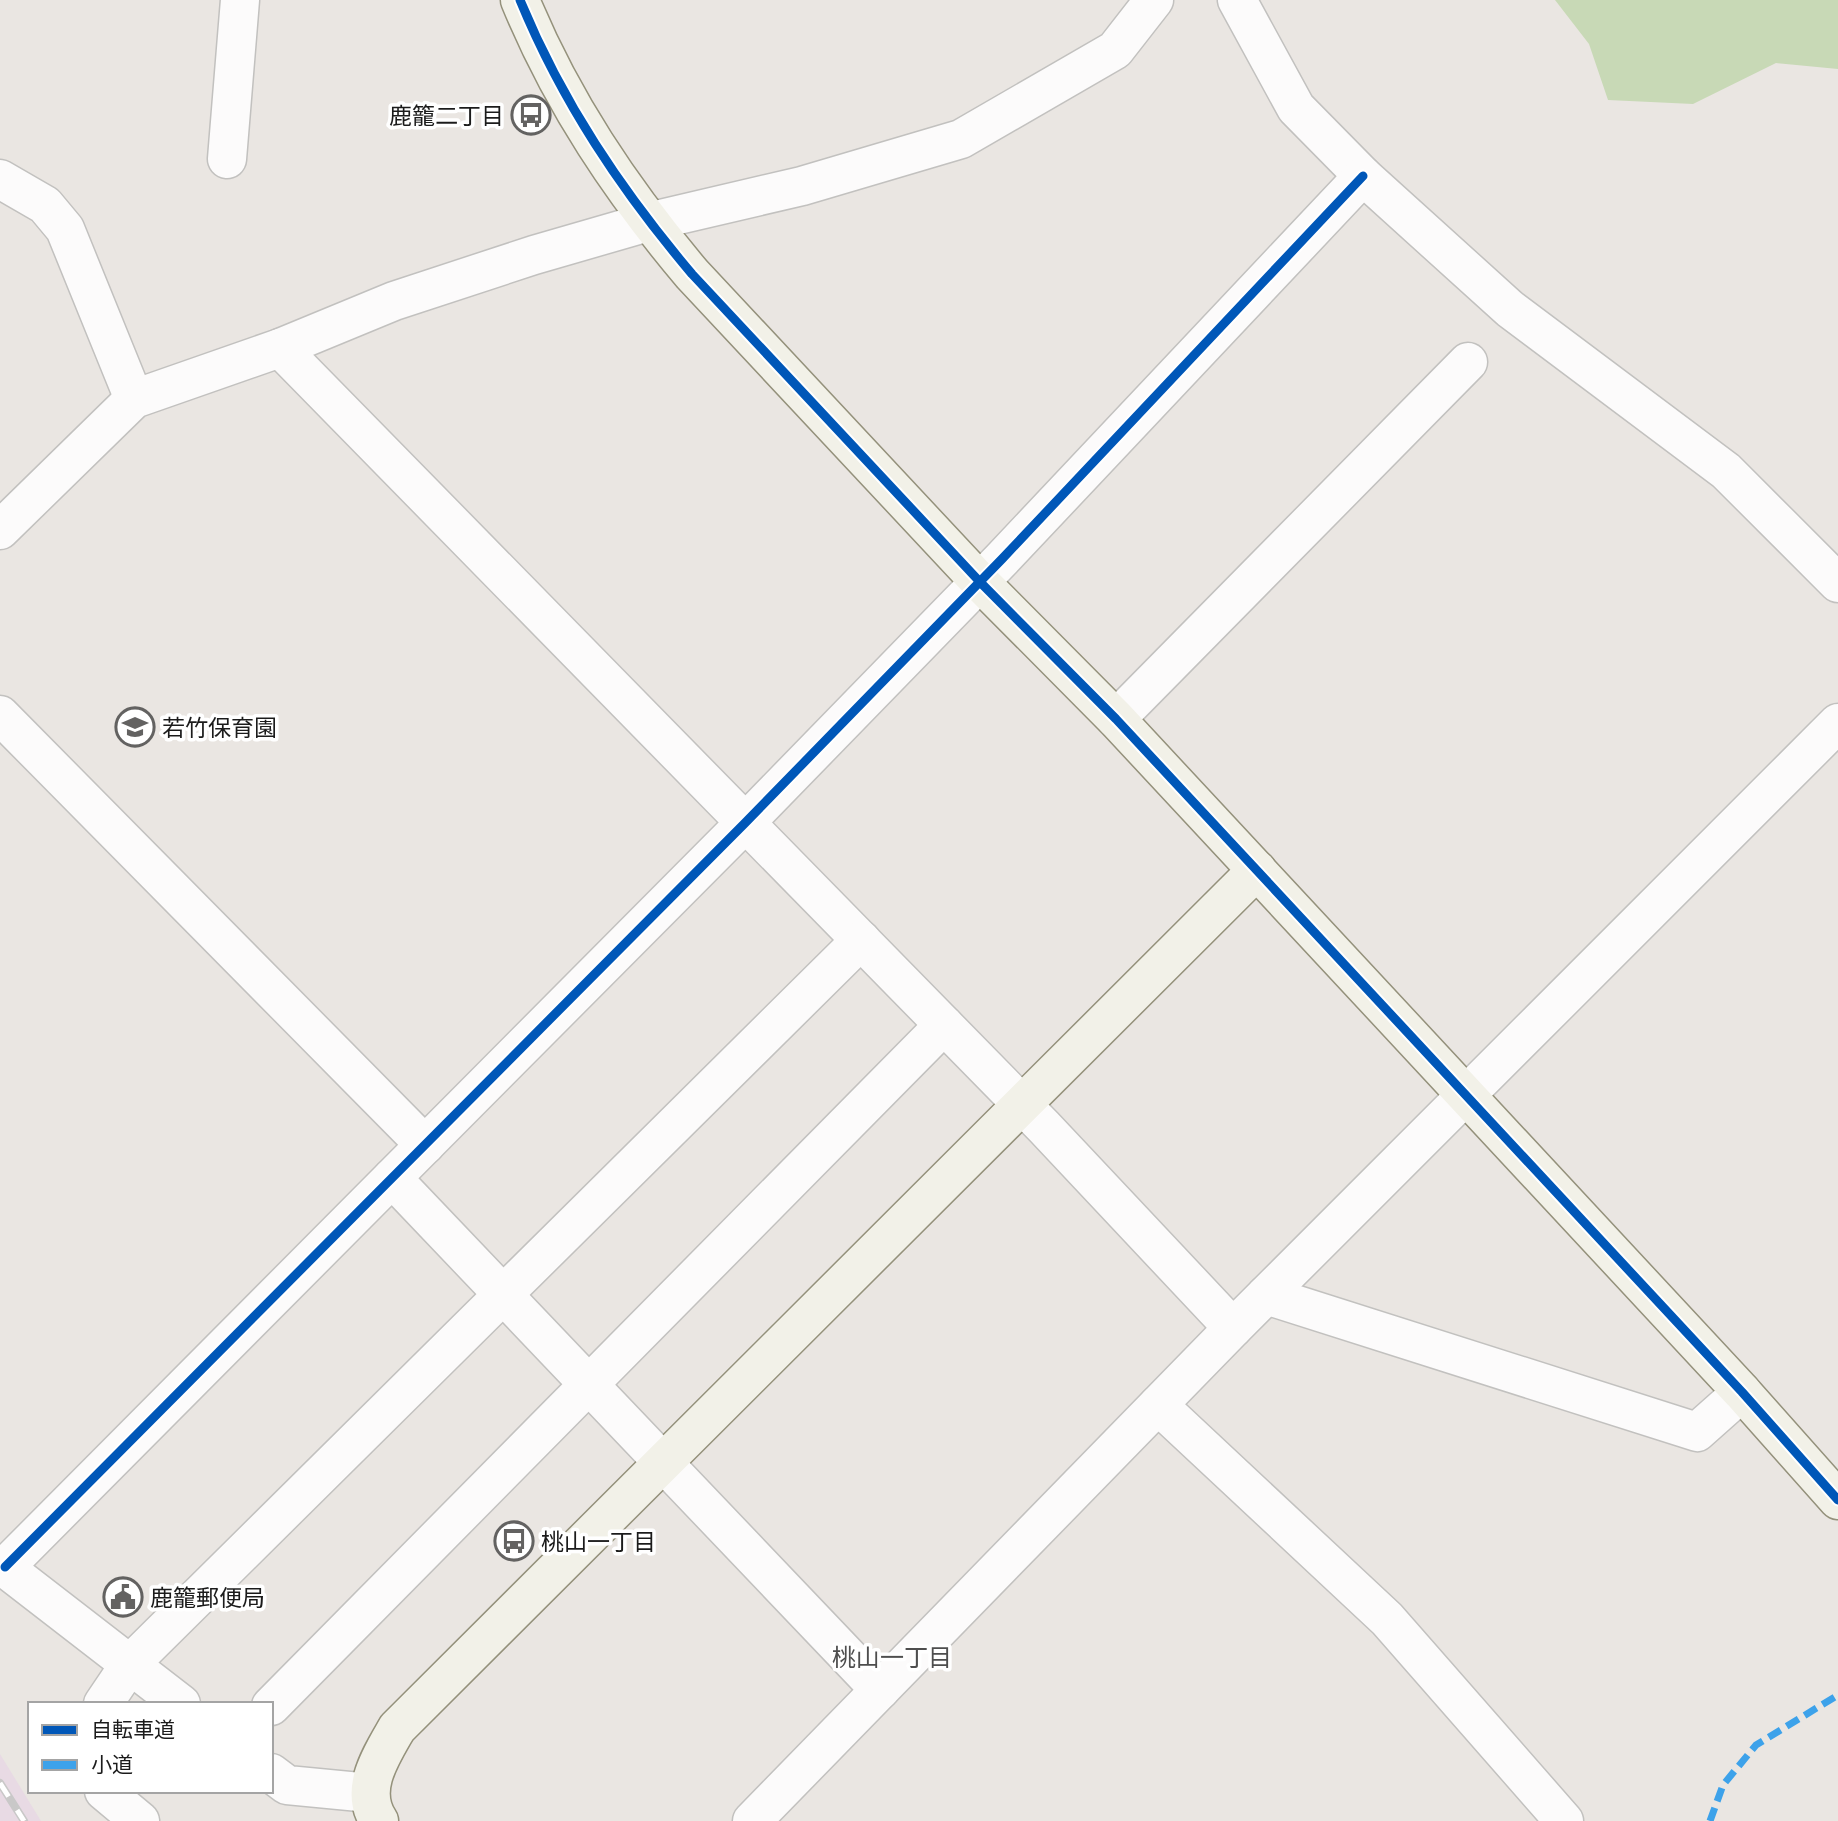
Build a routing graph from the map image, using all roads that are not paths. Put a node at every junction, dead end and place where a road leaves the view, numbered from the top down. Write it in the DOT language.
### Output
graph roads {
  1 [pos="240,0"];
  2 [pos="520,0"];
  3 [pos="1154,0"];
  4 [pos="1237,0"];
  5 [pos="227,159"];
  6 [pos="1363,176"];
  7 [pos="0,179"];
  8 [pos="648,222"];
  9 [pos="280,348"];
  10 [pos="1468,362"];
  11 [pos="134,398"];
  12 [pos="0,530"];
  13 [pos="980,582"];
  14 [pos="1838,583"];
  15 [pos="0,715"];
  16 [pos="1116,719"];
  17 [pos="1838,723"];
  18 [pos="745,822"];
  19 [pos="1257,870"];
  20 [pos="861,940"];
  21 [pos="944,1025"];
  22 [pos="1466,1095"];
  23 [pos="1022,1105"];
  24 [pos="425,1144"];
  25 [pos="392,1178"];
  26 [pos="505,1293"];
  27 [pos="1266,1295"];
  28 [pos="1233,1328"];
  29 [pos="589,1385"];
  30 [pos="1742,1392"];
  31 [pos="1158,1405"];
  32 [pos="662,1464"];
  33 [pos="1838,1500"];
  34 [pos="2,1565"];
  35 [pos="130,1664"];
  36 [pos="880,1690"];
  37 [pos="104,1702"];
  38 [pos="178,1702"];
  39 [pos="273,1704"];
  40 [pos="273,1774"];
  41 [pos="106,1793"];
  42 [pos="374,1807"];
  43 [pos="140,1821"];
  44 [pos="752,1821"];
  45 [pos="1564,1821"];
  1 -- 5 [label="street"];
  2 -- 8 [label="street"];
  3 -- 8 [label="street"];
  4 -- 6 [label="street"];
  6 -- 13 [label="street"];
  6 -- 14 [label="street"];
  7 -- 11 [label="street"];
  8 -- 9 [label="street"];
  8 -- 13 [label="street"];
  9 -- 11 [label="street"];
  9 -- 18 [label="street"];
  10 -- 16 [label="street"];
  11 -- 12 [label="street"];
  13 -- 16 [label="street"];
  13 -- 18 [label="street"];
  15 -- 24 [label="street"];
  16 -- 19 [label="street"];
  17 -- 22 [label="street"];
  18 -- 20 [label="street"];
  18 -- 24 [label="street"];
  19 -- 22 [label="street"];
  19 -- 23 [label="street"];
  20 -- 21 [label="street"];
  20 -- 26 [label="street"];
  21 -- 23 [label="street"];
  21 -- 29 [label="street"];
  22 -- 27 [label="street"];
  22 -- 30 [label="street"];
  23 -- 28 [label="street"];
  23 -- 32 [label="street"];
  24 -- 25 [label="street"];
  25 -- 26 [label="street"];
  25 -- 34 [label="street"];
  26 -- 29 [label="street"];
  26 -- 35 [label="street"];
  27 -- 28 [label="street"];
  27 -- 30 [label="street"];
  28 -- 31 [label="street"];
  29 -- 32 [label="street"];
  29 -- 39 [label="street"];
  30 -- 33 [label="street"];
  31 -- 36 [label="street"];
  31 -- 45 [label="street"];
  32 -- 36 [label="street"];
  32 -- 42 [label="street"];
  34 -- 35 [label="street"];
  35 -- 37 [label="street"];
  35 -- 38 [label="street"];
  36 -- 44 [label="street"];
  40 -- 42 [label="street"];
  41 -- 43 [label="street"];
}
